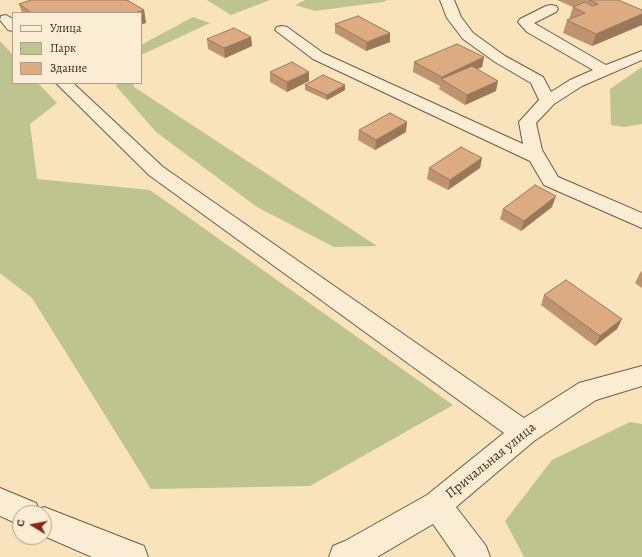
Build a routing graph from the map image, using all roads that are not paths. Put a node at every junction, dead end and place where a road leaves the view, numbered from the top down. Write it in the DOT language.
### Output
graph roads {
  1 [pos="447,0"];
  2 [pos="551,9"];
  3 [pos="282,30"];
  4 [pos="642,56"];
  5 [pos="604,71"];
  6 [pos="65,84"];
  7 [pos="548,101"];
  8 [pos="537,157"];
  9 [pos="642,221"];
  10 [pos="642,376"];
  11 [pos="524,433"];
  12 [pos="0,502"];
  13 [pos="437,505"];
  14 [pos="12,507"];
  15 [pos="52,524"];
  16 [pos="133,557"];
  17 [pos="344,557"];
  18 [pos="475,557"];
  1 -- 7 [label="street"];
  2 -- 5 [label="street"];
  3 -- 8 [label="street"];
  4 -- 5 [label="street"];
  5 -- 7 [label="street"];
  6 -- 11 [label="street"];
  7 -- 8 [label="street"];
  8 -- 9 [label="street"];
  10 -- 11 [label="street, Причальная улица"];
  11 -- 13 [label="street, Причальная улица"];
  12 -- 14 [label="street"];
  13 -- 17 [label="street, Причальная улица"];
  13 -- 18 [label="street"];
  15 -- 16 [label="street"];
}
